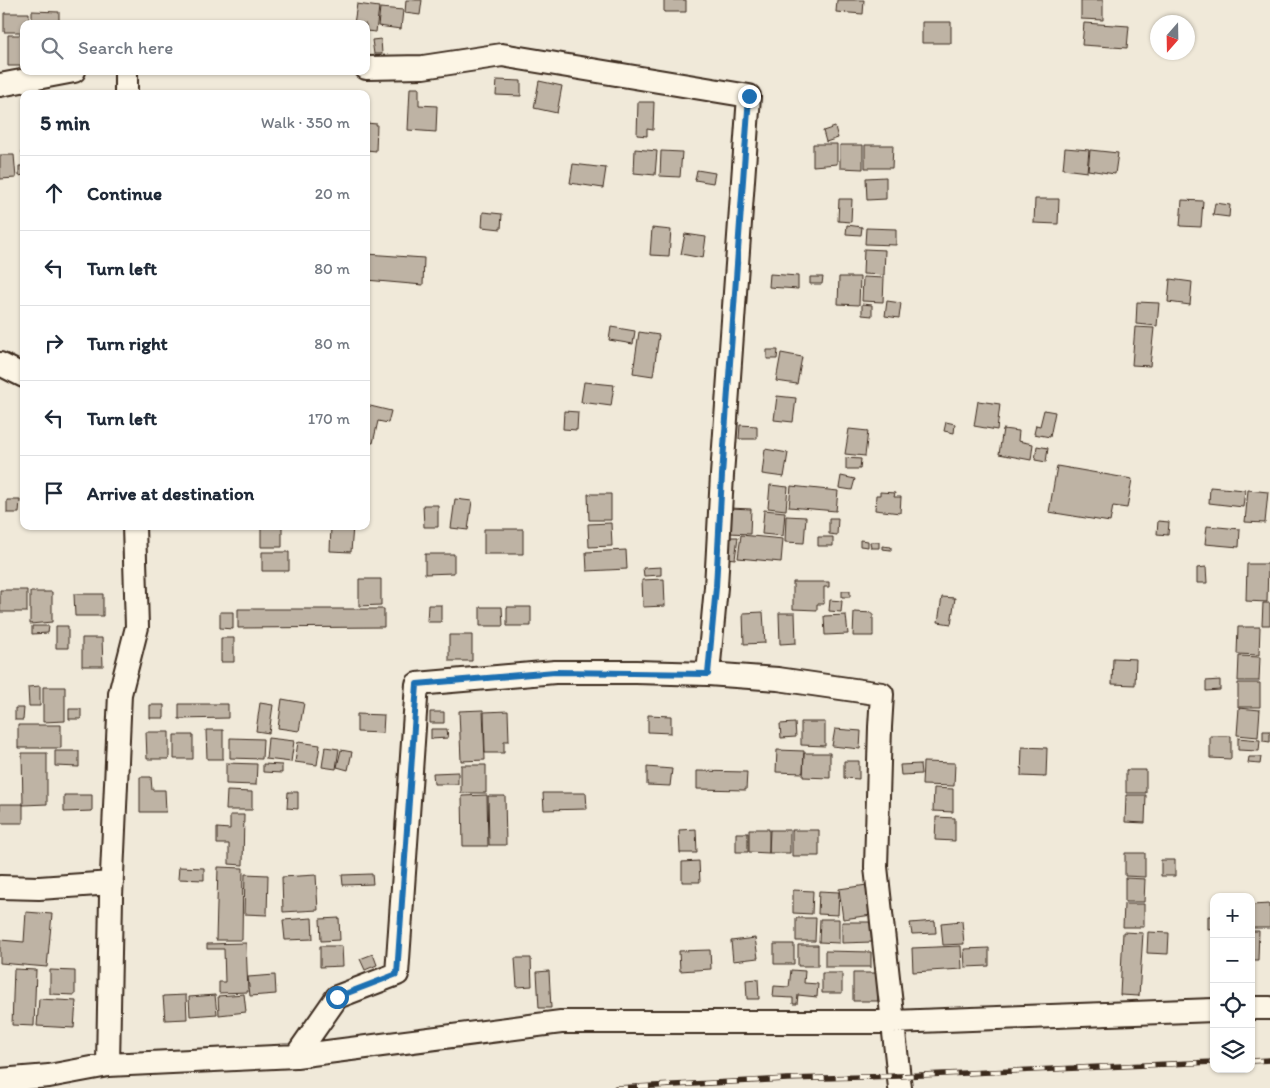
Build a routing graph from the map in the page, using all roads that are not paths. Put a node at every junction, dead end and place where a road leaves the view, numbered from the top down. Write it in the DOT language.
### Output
graph roads {
  1 [pos="370,68"];
  2 [pos="53,75"];
  3 [pos="126,75"];
  4 [pos="0,85"];
  5 [pos="126,90"];
  6 [pos="0,364"];
  7 [pos="20,374"];
  8 [pos="134,530"];
  9 [pos="708,674"];
  10 [pos="112,883"];
  11 [pos="0,887"];
  12 [pos="1255,1008"];
  13 [pos="1270,1008"];
  14 [pos="1210,1010"];
  15 [pos="893,1022"];
  16 [pos="296,1056"];
  17 [pos="108,1065"];
  18 [pos="0,1080"];
  19 [pos="900,1088"];
  1 -- 9 [label="street"];
  2 -- 4 [label="street"];
  3 -- 5 [label="street"];
  6 -- 7 [label="street"];
  8 -- 10 [label="street"];
  9 -- 15 [label="street"];
  9 -- 16 [label="street"];
  10 -- 11 [label="street"];
  10 -- 17 [label="street"];
  12 -- 13 [label="street"];
  14 -- 15 [label="street"];
  15 -- 16 [label="street"];
  15 -- 19 [label="street"];
  16 -- 17 [label="street"];
  17 -- 18 [label="street"];
}
